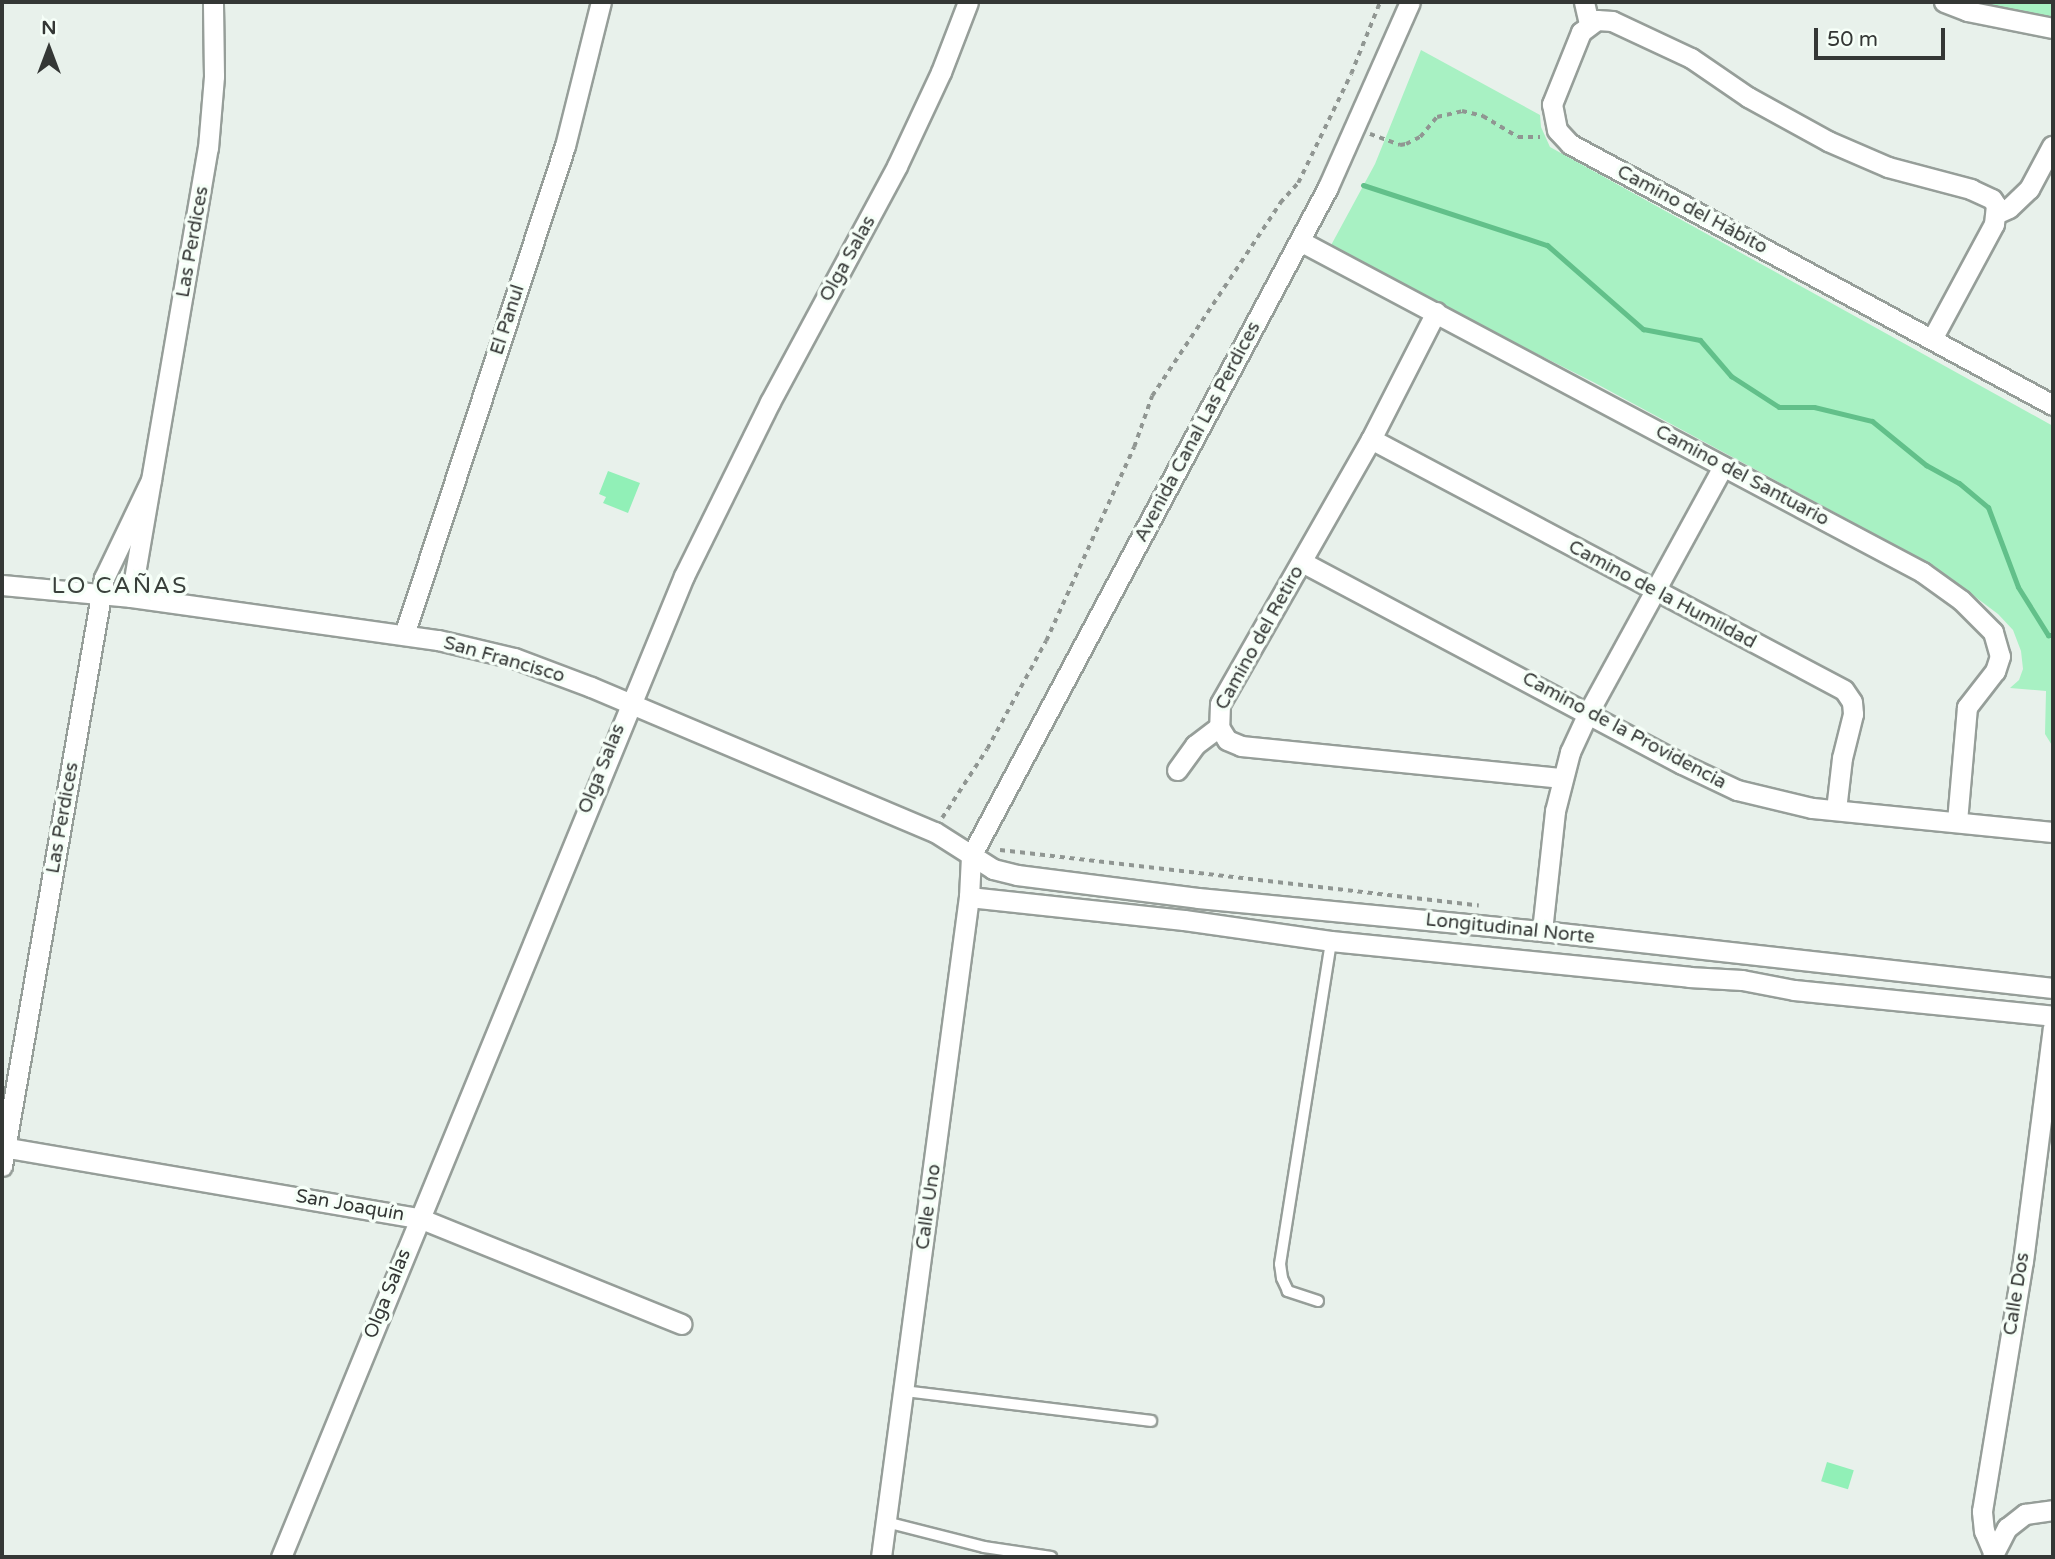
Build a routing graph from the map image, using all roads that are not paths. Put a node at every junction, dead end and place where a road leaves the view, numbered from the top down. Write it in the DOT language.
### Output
graph roads {
  1 [pos="213,2"];
  2 [pos="601,2"];
  3 [pos="968,2"];
  4 [pos="1410,2"];
  5 [pos="1584,2"];
  6 [pos="1944,2"];
  7 [pos="1589,24"];
  8 [pos="2053,28"];
  9 [pos="2052,146"];
  10 [pos="1996,215"];
  11 [pos="1300,241"];
  12 [pos="1436,312"];
  13 [pos="1932,339"];
  14 [pos="2053,405"];
  15 [pos="1371,439"];
  16 [pos="1723,466"];
  17 [pos="152,480"];
  18 [pos="1302,562"];
  19 [pos="2,585"];
  20 [pos="1655,593"];
  21 [pos="103,594"];
  22 [pos="131,597"];
  23 [pos="404,635"];
  24 [pos="629,705"];
  25 [pos="1588,713"];
  26 [pos="1219,727"];
  27 [pos="1177,770"];
  28 [pos="1562,778"];
  29 [pos="1836,810"];
  30 [pos="1957,822"];
  31 [pos="2053,832"];
  32 [pos="971,856"];
  33 [pos="969,897"];
  34 [pos="1542,931"];
  35 [pos="1331,941"];
  36 [pos="2053,988"];
  37 [pos="2053,1016"];
  38 [pos="2053,1028"];
  39 [pos="3,1154"];
  40 [pos="419,1217"];
  41 [pos="1318,1301"];
  42 [pos="681,1324"];
  43 [pos="904,1391"];
  44 [pos="1151,1421"];
  45 [pos="2053,1510"];
  46 [pos="886,1522"];
  47 [pos="1993,1555"];
  48 [pos="281,1557"];
  49 [pos="881,1557"];
  50 [pos="1051,1557"];
  1 -- 17 [label="street, Las Perdices"];
  2 -- 23 [label="street, El Panul"];
  3 -- 24 [label="street, Olga Salas"];
  4 -- 11 [label="street, Avenida Canal Las Perdices"];
  5 -- 7 [label="street"];
  6 -- 8 [label="street"];
  7 -- 10 [label="street"];
  7 -- 13 [label="street, Camino del Hábito"];
  9 -- 10 [label="street"];
  10 -- 13 [label="street"];
  11 -- 12 [label="street, Camino del Santuario"];
  11 -- 32 [label="street, Avenida Canal Las Perdices"];
  12 -- 15 [label="street, Camino del Retiro"];
  12 -- 16 [label="street, Camino del Santuario"];
  13 -- 14 [label="street, Camino del Hábito"];
  15 -- 18 [label="street, Camino del Retiro"];
  15 -- 20 [label="street, Camino de la Humildad"];
  16 -- 20 [label="street"];
  16 -- 30 [label="street, Camino del Santuario"];
  17 -- 21 [label="street, Las Perdices"];
  17 -- 22 [label="street, Las Perdices"];
  18 -- 25 [label="street, Camino de la Providencia"];
  18 -- 26 [label="street, Camino del Retiro"];
  19 -- 21 [label="street, San Francisco"];
  20 -- 25 [label="street"];
  20 -- 29 [label="street, Camino de la Humildad"];
  21 -- 22 [label="street, San Francisco"];
  21 -- 39 [label="street, Las Perdices"];
  22 -- 23 [label="street, San Francisco"];
  23 -- 24 [label="street, San Francisco"];
  24 -- 32 [label="street, San Francisco"];
  24 -- 40 [label="street, Olga Salas"];
  25 -- 28 [label="street"];
  25 -- 29 [label="street, Camino de la Providencia"];
  26 -- 27 [label="street"];
  26 -- 28 [label="street, Camino del Retiro"];
  28 -- 34 [label="street"];
  29 -- 30 [label="street, Camino de la Providencia"];
  30 -- 31 [label="street, Camino de la Providencia"];
  32 -- 33 [label="street, Calle Uno"];
  32 -- 34 [label="street, Longitudinal Norte"];
  33 -- 35 [label="street, Longitudinal Norte"];
  33 -- 43 [label="street, Calle Uno"];
  34 -- 36 [label="street, Longitudinal Norte"];
  35 -- 37 [label="street, Longitudinal Norte"];
  35 -- 41 [label="lane"];
  38 -- 47 [label="street, Calle Dos"];
  39 -- 40 [label="street, San Joaquín"];
  40 -- 42 [label="street, San Joaquín"];
  40 -- 48 [label="street, Olga Salas"];
  43 -- 44 [label="lane"];
  43 -- 46 [label="street, Calle Uno"];
  45 -- 47 [label="street"];
  46 -- 49 [label="street, Calle Uno"];
  46 -- 50 [label="lane"];
}
